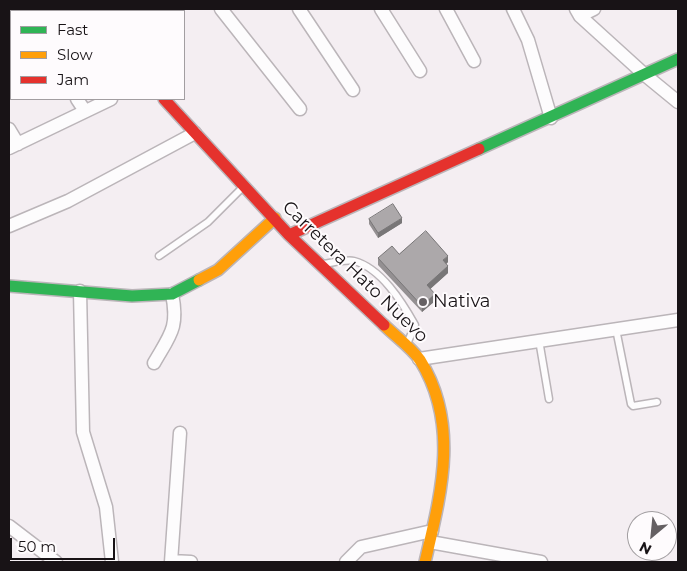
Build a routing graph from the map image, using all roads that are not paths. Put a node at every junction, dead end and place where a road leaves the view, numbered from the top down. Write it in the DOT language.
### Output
graph roads {
  1 [pos="221,9"];
  2 [pos="298,9"];
  3 [pos="381,9"];
  4 [pos="446,9"];
  5 [pos="513,9"];
  6 [pos="594,9"];
  7 [pos="578,12"];
  8 [pos="678,59"];
  9 [pos="474,61"];
  10 [pos="420,71"];
  11 [pos="645,75"];
  12 [pos="353,90"];
  13 [pos="77,100"];
  14 [pos="109,100"];
  15 [pos="165,100"];
  16 [pos="678,102"];
  17 [pos="300,109"];
  18 [pos="85,111"];
  19 [pos="551,118"];
  20 [pos="9,129"];
  21 [pos="195,133"];
  22 [pos="14,146"];
  23 [pos="244,185"];
  24 [pos="275,218"];
  25 [pos="9,226"];
  26 [pos="289,235"];
  27 [pos="159,256"];
  28 [pos="319,265"];
  29 [pos="9,286"];
  30 [pos="80,291"];
  31 [pos="172,294"];
  32 [pos="678,320"];
  33 [pos="616,329"];
  34 [pos="539,340"];
  35 [pos="406,345"];
  36 [pos="419,359"];
  37 [pos="154,363"];
  38 [pos="548,399"];
  39 [pos="657,402"];
  40 [pos="180,433"];
  41 [pos="9,526"];
  42 [pos="431,537"];
  43 [pos="171,561"];
  44 [pos="56,562"];
  45 [pos="112,562"];
  46 [pos="191,562"];
  47 [pos="346,562"];
  48 [pos="425,562"];
  49 [pos="541,562"];
  1 -- 17 [label="street"];
  2 -- 12 [label="street"];
  3 -- 10 [label="street"];
  4 -- 9 [label="street"];
  5 -- 19 [label="street"];
  6 -- 7 [label="street"];
  7 -- 11 [label="street"];
  8 -- 11 [label="street"];
  11 -- 16 [label="street"];
  11 -- 19 [label="street"];
  13 -- 18 [label="street"];
  14 -- 18 [label="street"];
  15 -- 21 [label="street, Carretera Hato Nuevo"];
  18 -- 22 [label="street"];
  19 -- 26 [label="street"];
  20 -- 22 [label="street"];
  21 -- 23 [label="street, Carretera Hato Nuevo"];
  21 -- 25 [label="street"];
  23 -- 24 [label="street, Carretera Hato Nuevo"];
  23 -- 27 [label="lane"];
  24 -- 26 [label="street, Carretera Hato Nuevo"];
  24 -- 31 [label="street"];
  26 -- 28 [label="street, Carretera Hato Nuevo"];
  28 -- 35 [label="street, Carretera Hato Nuevo"];
  28 -- 35 [label="lane"];
  29 -- 30 [label="street"];
  30 -- 31 [label="street"];
  30 -- 45 [label="street"];
  31 -- 37 [label="street"];
  32 -- 33 [label="street"];
  33 -- 34 [label="street"];
  33 -- 39 [label="lane"];
  34 -- 36 [label="street"];
  34 -- 38 [label="lane"];
  35 -- 36 [label="street, Carretera Hato Nuevo"];
  36 -- 42 [label="street, Carretera Hato Nuevo"];
  40 -- 43 [label="street"];
  41 -- 44 [label="street"];
  42 -- 47 [label="street"];
  42 -- 48 [label="street, Carretera Hato Nuevo"];
  42 -- 49 [label="street"];
  43 -- 46 [label="street"];
}
